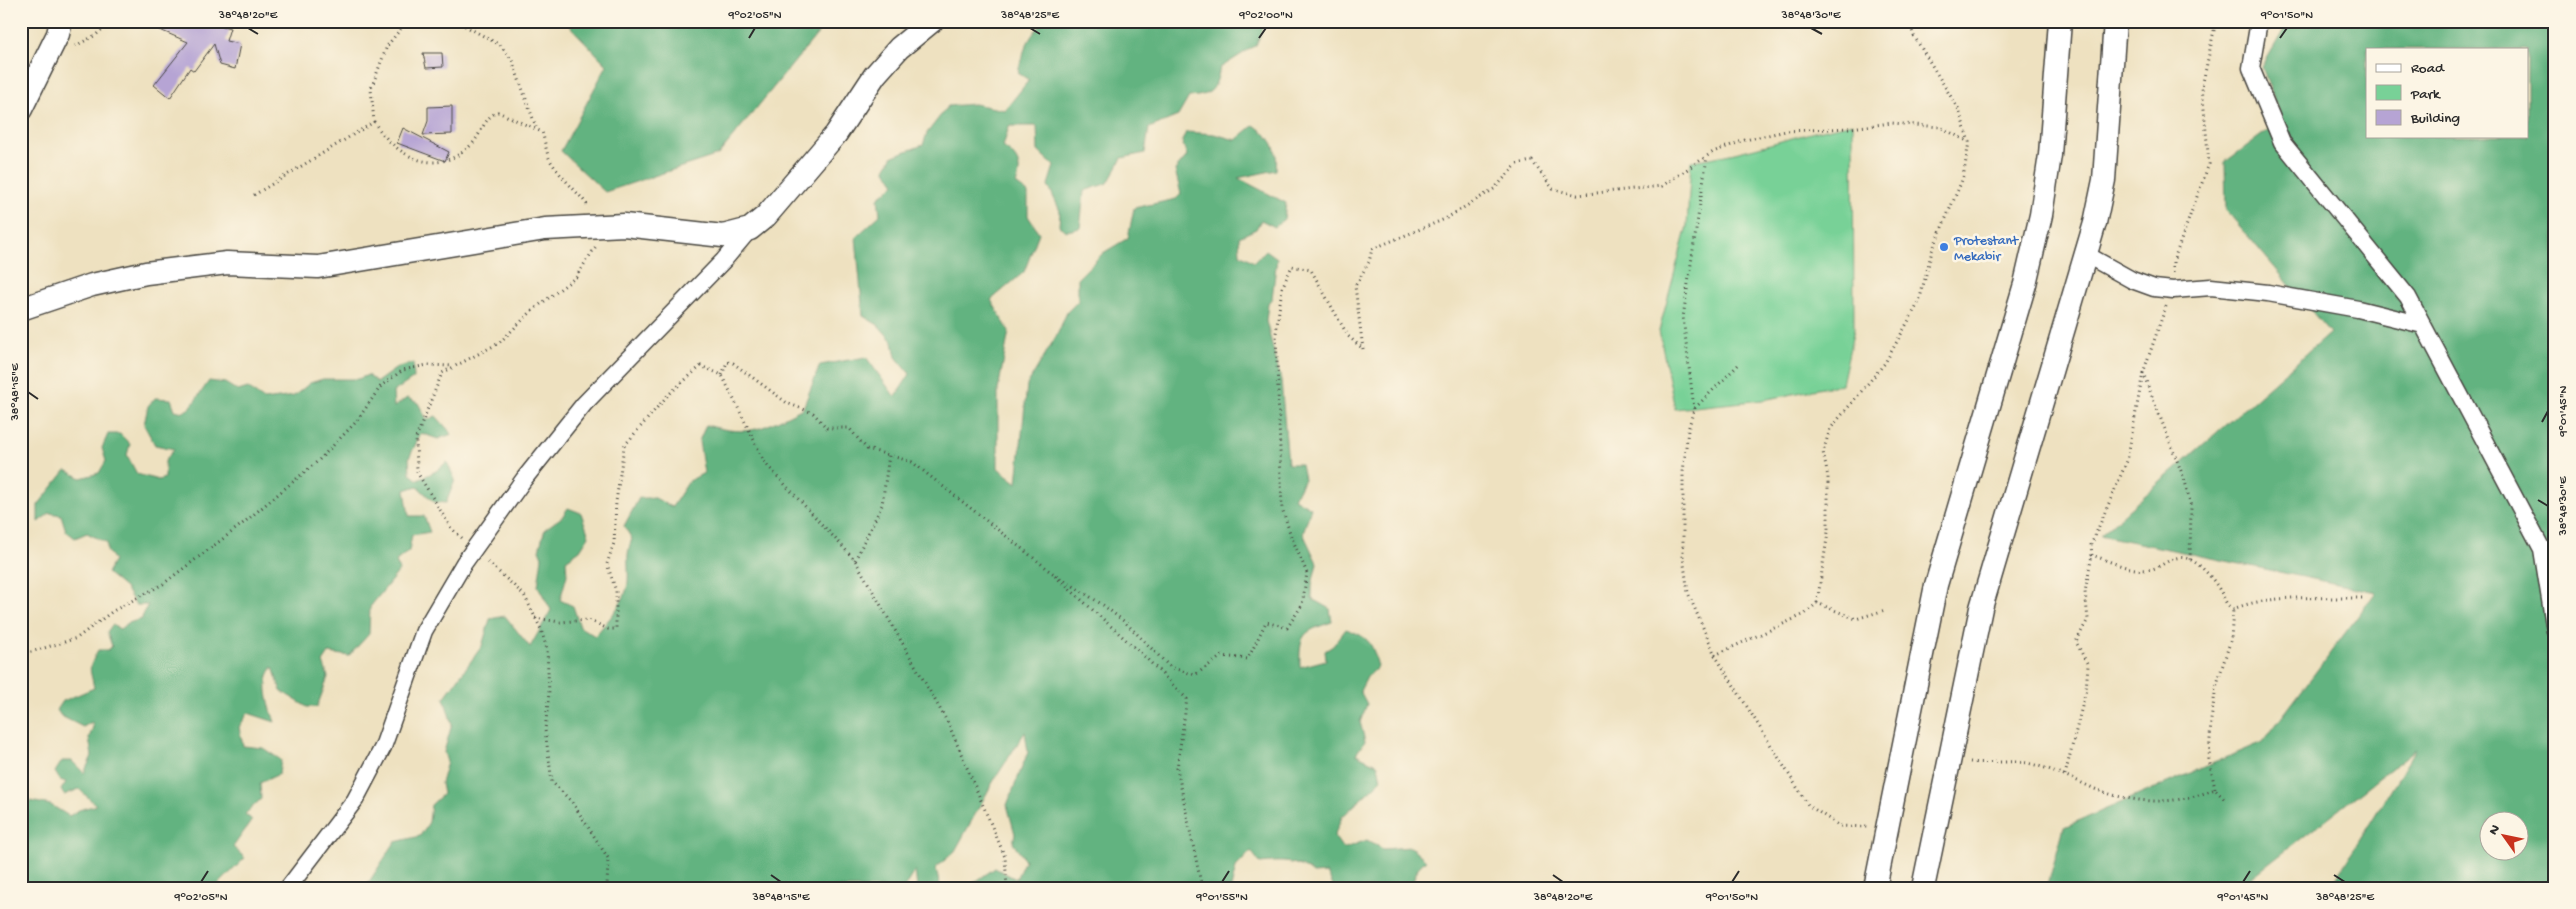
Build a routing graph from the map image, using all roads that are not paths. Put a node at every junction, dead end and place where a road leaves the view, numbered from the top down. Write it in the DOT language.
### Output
graph roads {
  1 [pos="61,21"];
  2 [pos="932,21"];
  3 [pos="2060,21"];
  4 [pos="2115,21"];
  5 [pos="2259,21"];
  6 [pos="21,109"];
  7 [pos="750,229"];
  8 [pos="2087,255"];
  9 [pos="21,309"];
  10 [pos="2423,325"];
  11 [pos="2555,631"];
  12 [pos="288,888"];
  13 [pos="1875,888"];
  14 [pos="1923,888"];
  1 -- 6 [label="main road"];
  2 -- 7 [label="main road"];
  3 -- 13 [label="main road"];
  4 -- 8 [label="main road"];
  5 -- 10 [label="street"];
  7 -- 9 [label="main road"];
  7 -- 12 [label="street"];
  8 -- 10 [label="street"];
  8 -- 14 [label="main road"];
  10 -- 11 [label="street"];
}
